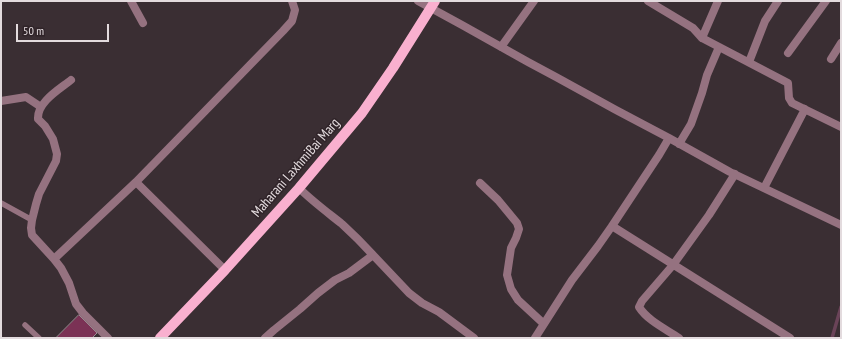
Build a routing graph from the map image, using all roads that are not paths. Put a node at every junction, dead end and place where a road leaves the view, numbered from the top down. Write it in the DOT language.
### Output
graph roads {
  1 [pos="131,1"];
  2 [pos="292,1"];
  3 [pos="418,1"];
  4 [pos="534,1"];
  5 [pos="648,1"];
  6 [pos="717,1"];
  7 [pos="778,1"];
  8 [pos="826,1"];
  9 [pos="433,5"];
  10 [pos="143,23"];
  11 [pos="702,38"];
  12 [pos="841,43"];
  13 [pos="501,47"];
  14 [pos="719,47"];
  15 [pos="788,53"];
  16 [pos="831,59"];
  17 [pos="749,62"];
  18 [pos="71,80"];
  19 [pos="1,101"];
  20 [pos="41,107"];
  21 [pos="805,109"];
  22 [pos="841,127"];
  23 [pos="669,138"];
  24 [pos="679,144"];
  25 [pos="735,174"];
  26 [pos="136,182"];
  27 [pos="480,183"];
  28 [pos="299,188"];
  29 [pos="764,188"];
  30 [pos="1,203"];
  31 [pos="32,220"];
  32 [pos="841,225"];
  33 [pos="612,226"];
  34 [pos="373,255"];
  35 [pos="54,259"];
  36 [pos="673,265"];
  37 [pos="225,270"];
  38 [pos="544,324"];
  39 [pos="25,325"];
  40 [pos="39,338"];
  41 [pos="108,338"];
  42 [pos="160,338"];
  43 [pos="265,338"];
  44 [pos="474,338"];
  45 [pos="535,338"];
  46 [pos="679,338"];
  47 [pos="790,338"];
  1 -- 10 [label="street"];
  2 -- 26 [label="street"];
  3 -- 9 [label="street"];
  4 -- 13 [label="street"];
  5 -- 11 [label="street"];
  6 -- 11 [label="street"];
  7 -- 17 [label="street"];
  8 -- 15 [label="street"];
  9 -- 13 [label="street"];
  9 -- 28 [label="main road, Maharani LaxhmiBai Marg"];
  11 -- 14 [label="street"];
  12 -- 16 [label="street"];
  13 -- 23 [label="street"];
  14 -- 17 [label="street"];
  14 -- 24 [label="street"];
  17 -- 21 [label="street"];
  18 -- 20 [label="street"];
  19 -- 20 [label="street"];
  20 -- 31 [label="street"];
  21 -- 22 [label="street"];
  21 -- 29 [label="street"];
  23 -- 24 [label="street"];
  23 -- 33 [label="street"];
  24 -- 25 [label="street"];
  25 -- 29 [label="street"];
  25 -- 36 [label="street"];
  26 -- 35 [label="street"];
  26 -- 37 [label="street"];
  27 -- 38 [label="street"];
  28 -- 34 [label="street"];
  28 -- 37 [label="main road, Maharani LaxhmiBai Marg"];
  29 -- 32 [label="street"];
  30 -- 31 [label="lane"];
  31 -- 35 [label="street"];
  33 -- 36 [label="street"];
  33 -- 38 [label="street"];
  34 -- 43 [label="street"];
  34 -- 44 [label="street"];
  35 -- 41 [label="street"];
  36 -- 46 [label="street"];
  36 -- 47 [label="street"];
  37 -- 42 [label="main road, Maharani LaxhmiBai Marg"];
  38 -- 45 [label="street"];
  39 -- 40 [label="lane"];
}
